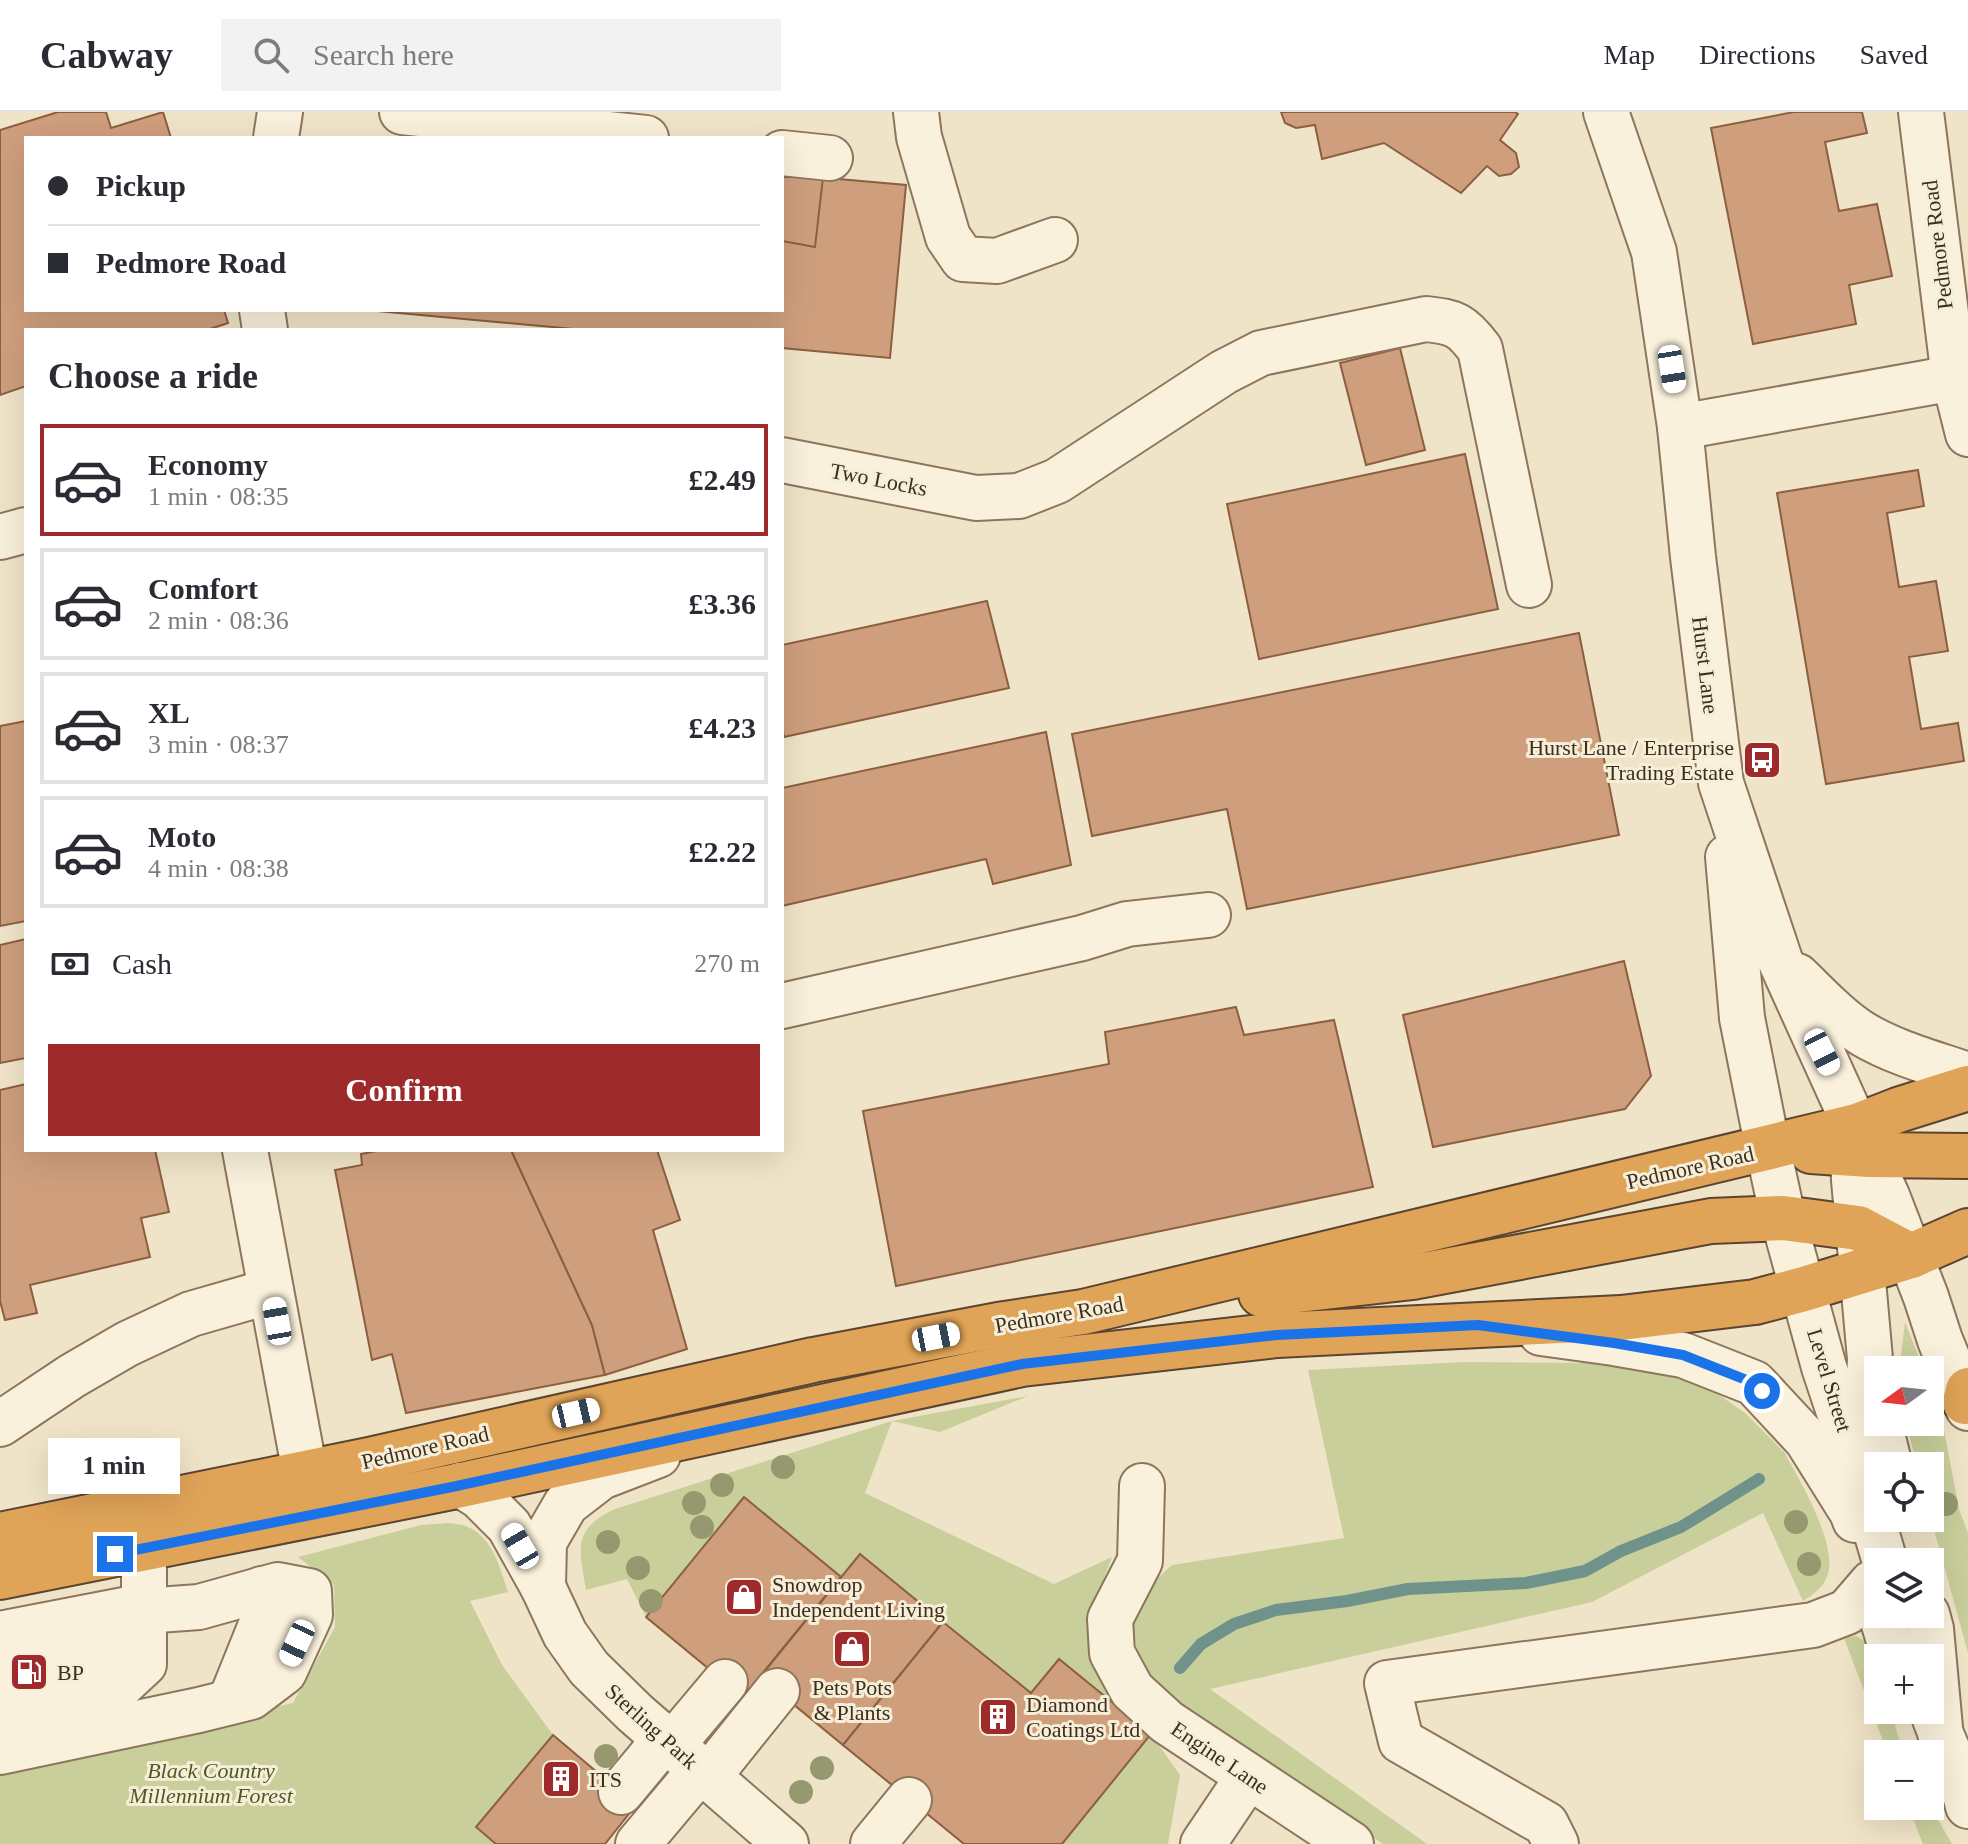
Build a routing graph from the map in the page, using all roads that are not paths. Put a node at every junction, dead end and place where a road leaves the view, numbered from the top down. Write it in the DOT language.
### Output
graph roads {
  1 [pos="280,112"];
  2 [pos="402,112"];
  3 [pos="916,112"];
  4 [pos="1606,112"];
  5 [pos="1921,112"];
  6 [pos="276,136"];
  7 [pos="627,136"];
  8 [pos="784,153"];
  9 [pos="830,158"];
  10 [pos="1055,240"];
  11 [pos="1954,378"];
  12 [pos="1680,427"];
  13 [pos="1968,434"];
  14 [pos="784,460"];
  15 [pos="24,531"];
  16 [pos="0,537"];
  17 [pos="1529,585"];
  18 [pos="1721,783"];
  19 [pos="1208,915"];
  20 [pos="1780,960"];
  21 [pos="784,1006"];
  22 [pos="1968,1075"];
  23 [pos="1968,1088"];
  24 [pos="1860,1145"];
  25 [pos="1768,1149"];
  26 [pos="245,1152"];
  27 [pos="1968,1156"];
  28 [pos="1783,1218"];
  29 [pos="1858,1228"];
  30 [pos="1968,1231"];
  31 [pos="1911,1256"];
  32 [pos="1862,1272"];
  33 [pos="1804,1289"];
  34 [pos="271,1291"];
  35 [pos="1083,1312"];
  36 [pos="1478,1325"];
  37 [pos="1870,1356"];
  38 [pos="1967,1400"];
  39 [pos="0,1424"];
  40 [pos="726,1427"];
  41 [pos="305,1473"];
  42 [pos="461,1485"];
  43 [pos="1142,1486"];
  44 [pos="0,1535"];
  45 [pos="144,1548"];
  46 [pos="1864,1548"];
  47 [pos="1871,1548"];
  48 [pos="0,1577"];
  49 [pos="543,1587"];
  50 [pos="1864,1600"];
  51 [pos="144,1619"];
  52 [pos="1931,1628"];
  53 [pos="0,1634"];
  54 [pos="0,1669"];
  55 [pos="725,1682"];
  56 [pos="777,1691"];
  57 [pos="0,1713"];
  58 [pos="1919,1724"];
  59 [pos="0,1752"];
  60 [pos="686,1758"];
  61 [pos="1946,1764"];
  62 [pos="1248,1777"];
  63 [pos="621,1792"];
  64 [pos="909,1800"];
  65 [pos="1968,1833"];
  66 [pos="638,1844"];
  67 [pos="786,1844"];
  68 [pos="873,1844"];
  69 [pos="1203,1844"];
  70 [pos="1351,1844"];
  71 [pos="1556,1844"];
  1 -- 6 [label="street"];
  2 -- 7 [label="street"];
  3 -- 10 [label="street"];
  4 -- 12 [label="street, Hurst Lane"];
  5 -- 11 [label="street, Pedmore Road"];
  8 -- 9 [label="street"];
  11 -- 12 [label="street"];
  11 -- 13 [label="street, Pedmore Road"];
  12 -- 18 [label="street, Hurst Lane"];
  14 -- 17 [label="street, Two Locks"];
  15 -- 16 [label="street"];
  18 -- 20 [label="street, Hurst Lane"];
  18 -- 25 [label="street"];
  19 -- 21 [label="street"];
  20 -- 22 [label="street"];
  20 -- 24 [label="street, Hurst Lane"];
  23 -- 24 [label="highway, Pedmore Road"];
  24 -- 25 [label="highway, Pedmore Road"];
  24 -- 27 [label="highway"];
  24 -- 29 [label="street"];
  24 -- 31 [label="street, Hurst Lane"];
  25 -- 28 [label="street"];
  25 -- 35 [label="highway, Pedmore Road"];
  26 -- 34 [label="street"];
  28 -- 29 [label="highway"];
  28 -- 33 [label="street"];
  28 -- 35 [label="highway"];
  29 -- 31 [label="highway"];
  29 -- 32 [label="street"];
  30 -- 31 [label="highway, Pedmore Road"];
  31 -- 32 [label="highway, Pedmore Road"];
  31 -- 38 [label="street"];
  32 -- 33 [label="highway, Pedmore Road"];
  32 -- 37 [label="street"];
  33 -- 36 [label="highway, Pedmore Road"];
  33 -- 47 [label="street, Level Street"];
  34 -- 39 [label="street"];
  34 -- 41 [label="street"];
  35 -- 41 [label="highway, Pedmore Road"];
  36 -- 40 [label="highway, Pedmore Road"];
  36 -- 46 [label="street"];
  40 -- 42 [label="highway, Pedmore Road"];
  40 -- 49 [label="street, Sterling Park"];
  41 -- 44 [label="highway, Pedmore Road"];
  42 -- 45 [label="highway, Pedmore Road"];
  42 -- 49 [label="street, Sterling Park"];
  43 -- 62 [label="street, Engine Lane"];
  45 -- 48 [label="highway, Pedmore Road"];
  45 -- 51 [label="street"];
  49 -- 60 [label="street, Sterling Park"];
  50 -- 71 [label="street"];
  51 -- 53 [label="street"];
  51 -- 54 [label="street"];
  51 -- 57 [label="street"];
  51 -- 59 [label="street"];
  52 -- 61 [label="street"];
  55 -- 60 [label="street"];
  56 -- 60 [label="street"];
  58 -- 61 [label="street"];
  60 -- 63 [label="street"];
  60 -- 66 [label="street"];
  60 -- 67 [label="street, Sterling Park"];
  61 -- 65 [label="street"];
  62 -- 69 [label="street"];
  62 -- 70 [label="street, Engine Lane"];
  64 -- 68 [label="street"];
}
